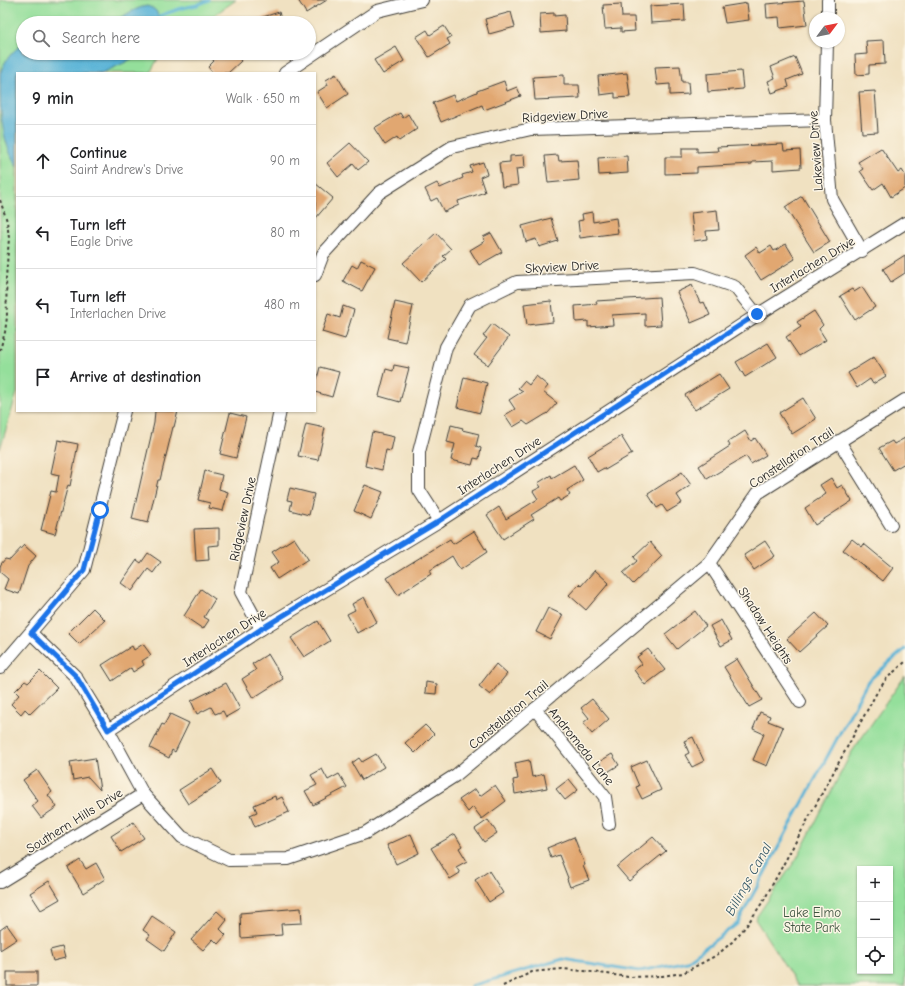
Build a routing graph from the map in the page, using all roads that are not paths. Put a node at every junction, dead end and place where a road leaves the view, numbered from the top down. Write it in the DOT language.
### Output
graph roads {
  1 [pos="422,0"];
  2 [pos="828,0"];
  3 [pos="828,12"];
  4 [pos="827,48"];
  5 [pos="316,52"];
  6 [pos="304,60"];
  7 [pos="286,72"];
  8 [pos="825,120"];
  9 [pos="905,223"];
  10 [pos="862,251"];
  11 [pos="316,272"];
  12 [pos="757,314"];
  13 [pos="905,400"];
  14 [pos="124,412"];
  15 [pos="280,412"];
  16 [pos="839,441"];
  17 [pos="439,521"];
  18 [pos="891,524"];
  19 [pos="709,563"];
  20 [pos="261,629"];
  21 [pos="31,633"];
  22 [pos="0,668"];
  23 [pos="800,702"];
  24 [pos="535,709"];
  25 [pos="108,730"];
  26 [pos="143,794"];
  27 [pos="609,824"];
  28 [pos="0,882"];
  1 -- 5 [label="street"];
  2 -- 3 [label="street"];
  4 -- 8 [label="street, Lakeview Drive"];
  6 -- 7 [label="street"];
  8 -- 10 [label="street, Lakeview Drive"];
  8 -- 11 [label="street, Ridgeview Drive"];
  9 -- 10 [label="street, Interlachen Drive"];
  10 -- 12 [label="street, Interlachen Drive"];
  12 -- 17 [label="street, Interlachen Drive"];
  12 -- 17 [label="street, Skyview Drive"];
  13 -- 16 [label="street, Constellation Trail"];
  14 -- 21 [label="street"];
  15 -- 20 [label="street, Ridgeview Drive"];
  16 -- 18 [label="street"];
  16 -- 19 [label="street, Constellation Trail"];
  17 -- 20 [label="street, Interlachen Drive"];
  19 -- 23 [label="street, Shadow Heights"];
  19 -- 24 [label="street, Constellation Trail"];
  20 -- 25 [label="street, Interlachen Drive"];
  21 -- 22 [label="street"];
  21 -- 25 [label="street, Constellation Trail"];
  24 -- 26 [label="street, Constellation Trail"];
  24 -- 27 [label="street, Andromeda Lane"];
  25 -- 26 [label="street, Constellation Trail"];
  26 -- 28 [label="street, Southern Hills Drive"];
}
